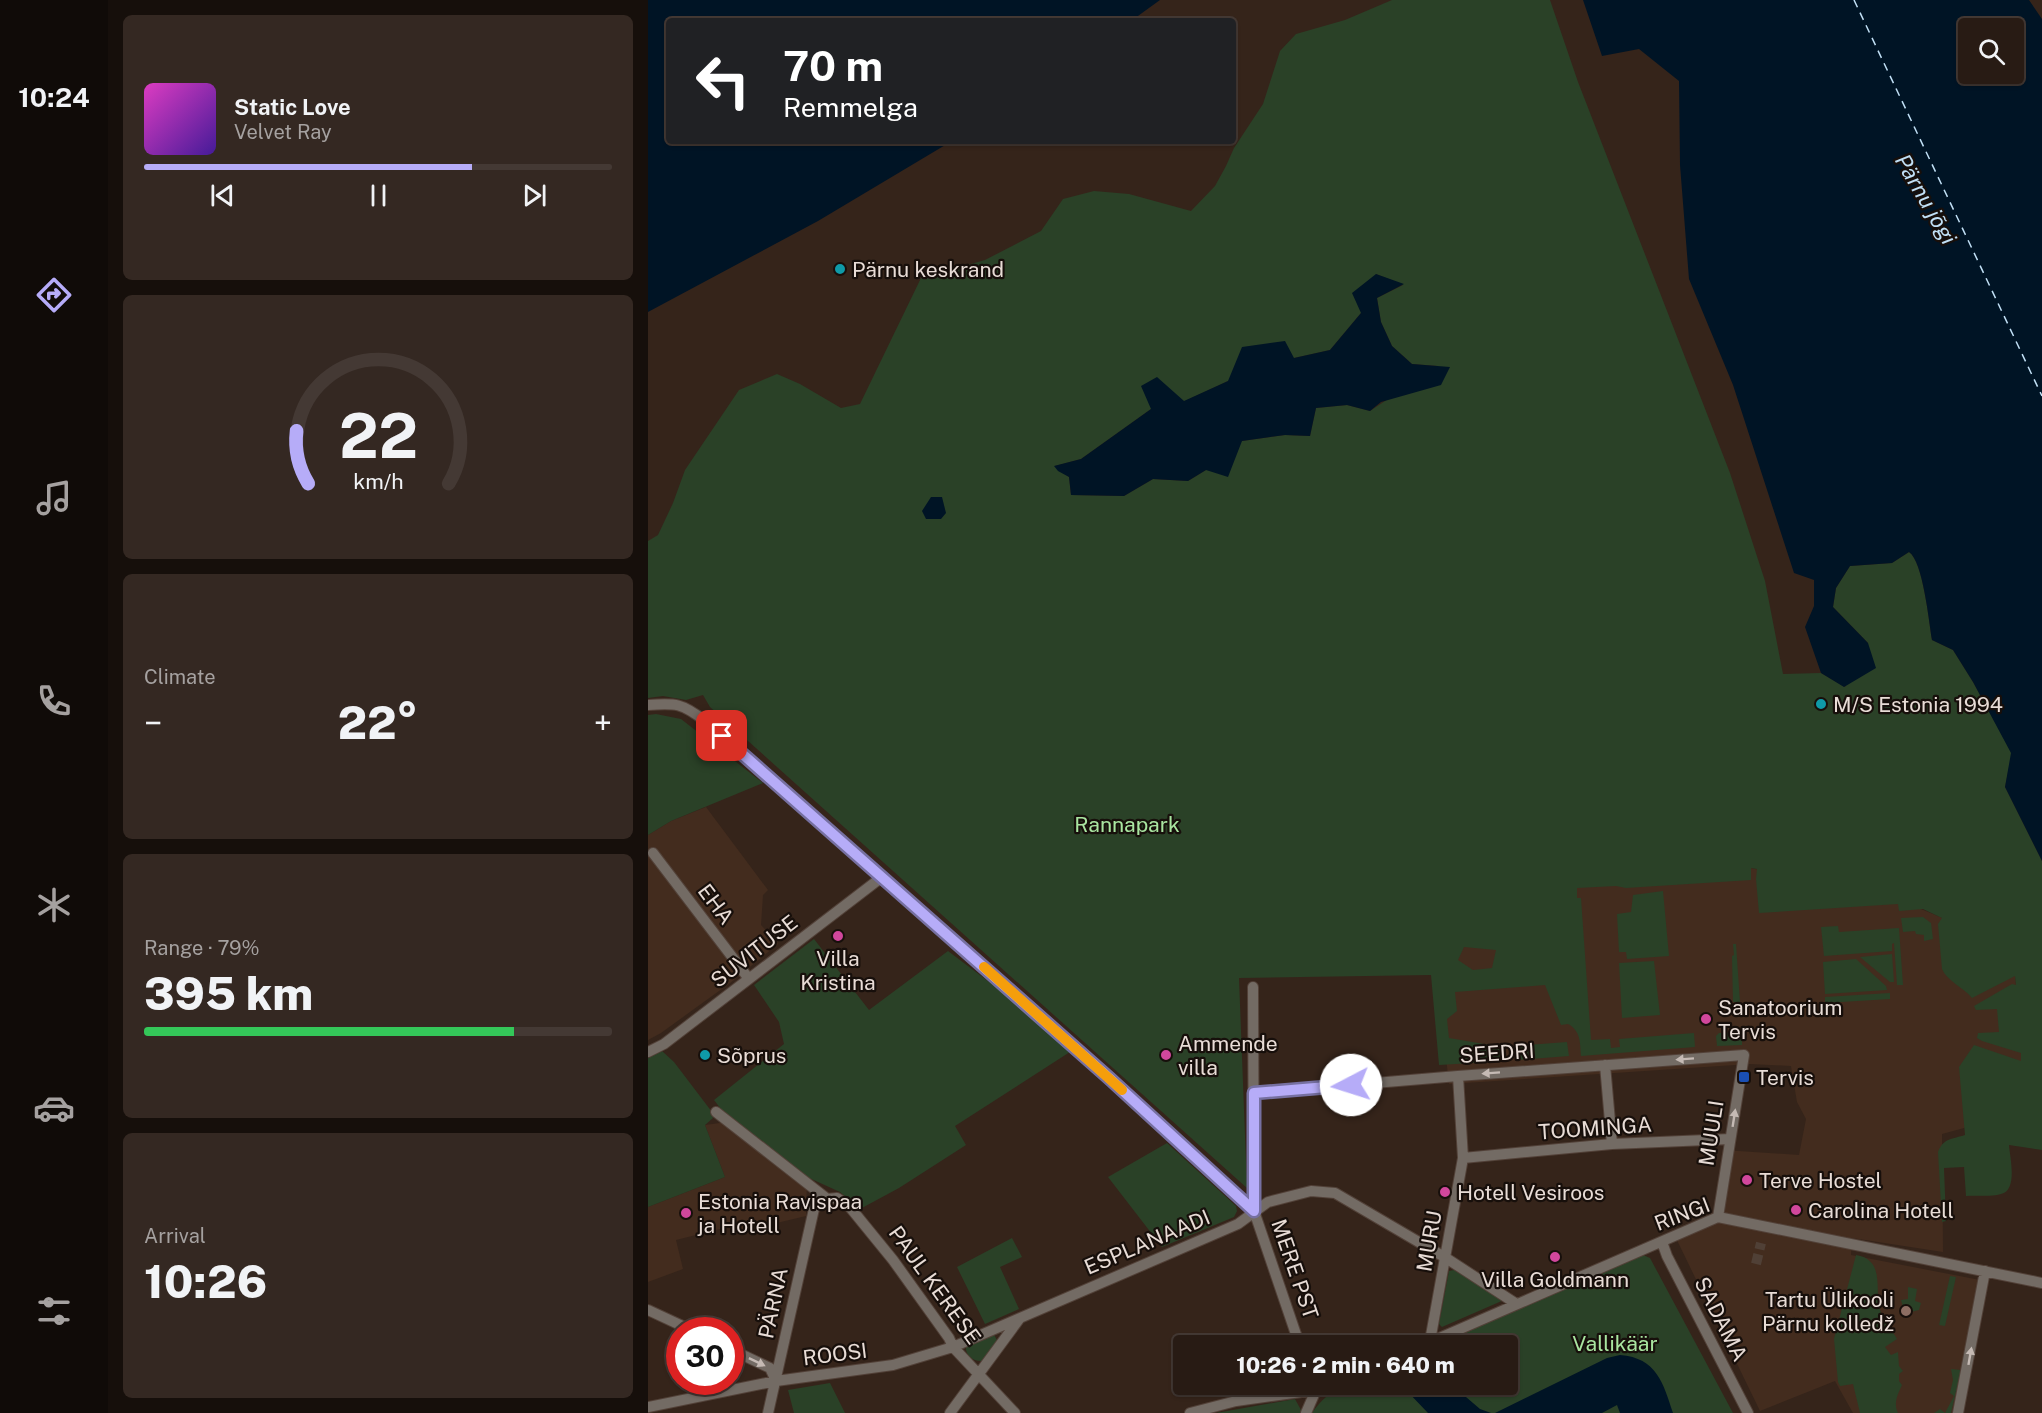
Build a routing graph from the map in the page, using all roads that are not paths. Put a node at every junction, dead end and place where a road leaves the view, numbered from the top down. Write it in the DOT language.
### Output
graph roads {
  1 [pos="648,705"];
  2 [pos="653,853"];
  3 [pos="882,877"];
  4 [pos="749,979"];
  5 [pos="1253,987"];
  6 [pos="648,1052"];
  7 [pos="1744,1055"];
  8 [pos="1605,1065"];
  9 [pos="1458,1076"];
  10 [pos="1254,1093"];
  11 [pos="716,1112"];
  12 [pos="1730,1139"];
  13 [pos="1611,1144"];
  14 [pos="1464,1158"];
  15 [pos="821,1199"];
  16 [pos="1254,1211"];
  17 [pos="1718,1217"];
  18 [pos="1662,1242"];
  19 [pos="1446,1258"];
  20 [pos="1985,1271"];
  21 [pos="2042,1283"];
  22 [pos="1515,1303"];
  23 [pos="648,1310"];
  24 [pos="666,1318"];
  25 [pos="1020,1318"];
  26 [pos="1296,1335"];
  27 [pos="1428,1335"];
  28 [pos="1444,1335"];
  29 [pos="953,1347"];
  30 [pos="744,1356"];
  31 [pos="978,1374"];
  32 [pos="776,1381"];
  33 [pos="1270,1395"];
  34 [pos="1312,1395"];
  35 [pos="648,1407"];
  36 [pos="768,1413"];
  37 [pos="950,1413"];
  38 [pos="1016,1413"];
  39 [pos="1190,1413"];
  40 [pos="1306,1413"];
  41 [pos="1748,1413"];
  42 [pos="1958,1413"];
  1 -- 3 [label="street, MERE PST"];
  2 -- 4 [label="street, EHA"];
  3 -- 4 [label="street, SUVITUSE"];
  3 -- 16 [label="street, MERE PST"];
  4 -- 6 [label="street, SUVITUSE"];
  5 -- 10 [label="street"];
  7 -- 8 [label="street, SEEDRI, one-way"];
  12 -- 7 [label="street, MUULI, one-way"];
  8 -- 9 [label="street, SEEDRI, one-way"];
  8 -- 13 [label="street"];
  9 -- 10 [label="street, SEEDRI"];
  9 -- 14 [label="street, MURU"];
  10 -- 16 [label="street"];
  11 -- 15 [label="street, PAUL KERESE"];
  12 -- 13 [label="street, TOOMINGA"];
  12 -- 17 [label="street, MUULI"];
  13 -- 14 [label="street, TOOMINGA"];
  14 -- 19 [label="street, MURU"];
  15 -- 29 [label="street, PAUL KERESE"];
  15 -- 32 [label="street, PÄRNA"];
  16 -- 19 [label="street, ESPLANAADI"];
  16 -- 25 [label="street, ESPLANAADI"];
  16 -- 26 [label="street, MERE PST"];
  17 -- 18 [label="street, RINGI"];
  17 -- 20 [label="street, RINGI"];
  18 -- 22 [label="street, RINGI"];
  18 -- 41 [label="street, SADAMA"];
  19 -- 22 [label="street, ESPLANAADI"];
  19 -- 27 [label="street, MURU"];
  20 -- 21 [label="street, RINGI"];
  42 -- 20 [label="street, one-way"];
  22 -- 28 [label="street, RINGI"];
  23 -- 24 [label="street"];
  25 -- 29 [label="street, ROOSI"];
  25 -- 31 [label="street, ESPLANAADI"];
  29 -- 31 [label="street, PAUL KERESE"];
  29 -- 32 [label="street, ROOSI"];
  30 -- 32 [label="street, one-way"];
  31 -- 37 [label="street, ESPLANAADI"];
  31 -- 38 [label="street, PAUL KERESE"];
  32 -- 35 [label="street, ROOSI"];
  32 -- 36 [label="street, PÄRNA"];
  33 -- 39 [label="street"];
  34 -- 40 [label="street"];
}
